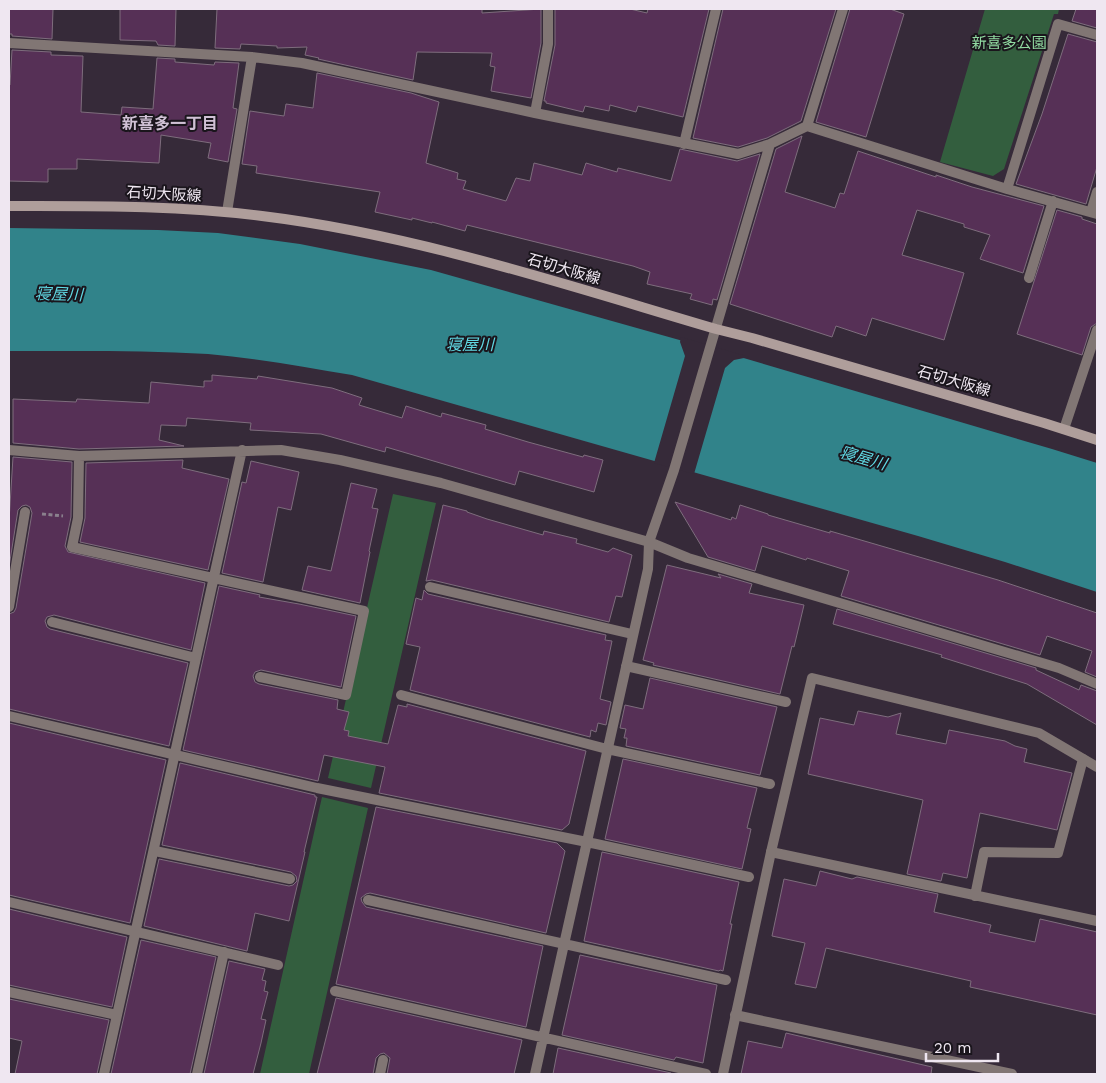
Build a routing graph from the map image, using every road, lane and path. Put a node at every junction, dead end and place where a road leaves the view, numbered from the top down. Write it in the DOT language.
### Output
graph roads {
  1 [pos="548,9"];
  2 [pos="716,9"];
  3 [pos="844,9"];
  4 [pos="1097,35"];
  5 [pos="9,43"];
  6 [pos="252,57"];
  7 [pos="535,113"];
  8 [pos="807,126"];
  9 [pos="684,144"];
  10 [pos="770,144"];
  11 [pos="1007,189"];
  12 [pos="1097,192"];
  13 [pos="1052,201"];
  14 [pos="9,206"];
  15 [pos="227,212"];
  16 [pos="1094,213"];
  17 [pos="1029,278"];
  18 [pos="716,329"];
  19 [pos="1097,330"];
  20 [pos="1064,429"];
  21 [pos="1097,440"];
  22 [pos="9,450"];
  23 [pos="242,450"];
  24 [pos="80,456"];
  25 [pos="25,512"];
  26 [pos="649,542"];
  27 [pos="214,578"];
  28 [pos="430,587"];
  29 [pos="9,607"];
  30 [pos="52,622"];
  31 [pos="632,634"];
  32 [pos="196,658"];
  33 [pos="626,666"];
  34 [pos="260,678"];
  35 [pos="1097,684"];
  36 [pos="401,695"];
  37 [pos="786,702"];
  38 [pos="9,716"];
  39 [pos="607,749"];
  40 [pos="174,754"];
  41 [pos="1082,759"];
  42 [pos="1097,767"];
  43 [pos="770,784"];
  44 [pos="587,842"];
  45 [pos="155,851"];
  46 [pos="771,852"];
  47 [pos="749,877"];
  48 [pos="290,879"];
  49 [pos="975,896"];
  50 [pos="368,900"];
  51 [pos="9,902"];
  52 [pos="1097,922"];
  53 [pos="135,931"];
  54 [pos="564,944"];
  55 [pos="224,952"];
  56 [pos="278,965"];
  57 [pos="726,980"];
  58 [pos="335,991"];
  59 [pos="9,992"];
  60 [pos="117,1015"];
  61 [pos="736,1015"];
  62 [pos="544,1037"];
  63 [pos="383,1060"];
  64 [pos="104,1074"];
  65 [pos="197,1074"];
  66 [pos="380,1074"];
  67 [pos="535,1074"];
  68 [pos="706,1074"];
  69 [pos="723,1074"];
  70 [pos="1012,1074"];
  1 -- 7 [label="street"];
  2 -- 9 [label="street"];
  3 -- 8 [label="street"];
  4 -- 11 [label="street"];
  5 -- 6 [label="street"];
  6 -- 7 [label="street"];
  6 -- 15 [label="street"];
  7 -- 9 [label="street"];
  8 -- 10 [label="street"];
  8 -- 11 [label="street"];
  9 -- 10 [label="street"];
  10 -- 18 [label="street"];
  11 -- 13 [label="street"];
  12 -- 16 [label="street"];
  13 -- 16 [label="street"];
  13 -- 17 [label="street"];
  14 -- 15 [label="main road, 石切大阪線"];
  15 -- 18 [label="main road, 石切大阪線"];
  18 -- 20 [label="main road, 石切大阪線"];
  18 -- 26 [label="street"];
  19 -- 20 [label="street"];
  20 -- 21 [label="main road, 石切大阪線"];
  22 -- 24 [label="street"];
  23 -- 24 [label="street"];
  23 -- 26 [label="street"];
  23 -- 27 [label="street"];
  24 -- 27 [label="street"];
  25 -- 29 [label="street"];
  26 -- 31 [label="street"];
  26 -- 35 [label="street"];
  27 -- 32 [label="street"];
  27 -- 34 [label="street"];
  28 -- 31 [label="street"];
  30 -- 32 [label="street"];
  31 -- 33 [label="street"];
  32 -- 40 [label="street"];
  33 -- 37 [label="street"];
  33 -- 39 [label="street"];
  36 -- 39 [label="street"];
  38 -- 40 [label="street"];
  39 -- 43 [label="street"];
  39 -- 44 [label="street"];
  40 -- 44 [label="street"];
  40 -- 45 [label="street"];
  41 -- 42 [label="street"];
  41 -- 46 [label="street"];
  41 -- 49 [label="street"];
  44 -- 47 [label="street"];
  44 -- 54 [label="street"];
  45 -- 48 [label="street"];
  45 -- 53 [label="street"];
  46 -- 49 [label="street"];
  46 -- 61 [label="street"];
  49 -- 52 [label="street"];
  50 -- 54 [label="street"];
  51 -- 53 [label="street"];
  53 -- 55 [label="street"];
  53 -- 60 [label="street"];
  54 -- 57 [label="street"];
  54 -- 62 [label="street"];
  55 -- 56 [label="street"];
  55 -- 65 [label="street"];
  58 -- 62 [label="street"];
  59 -- 60 [label="street"];
  60 -- 64 [label="street"];
  61 -- 69 [label="street"];
  61 -- 70 [label="street"];
  62 -- 67 [label="street"];
  62 -- 68 [label="street"];
  63 -- 66 [label="street"];
}
